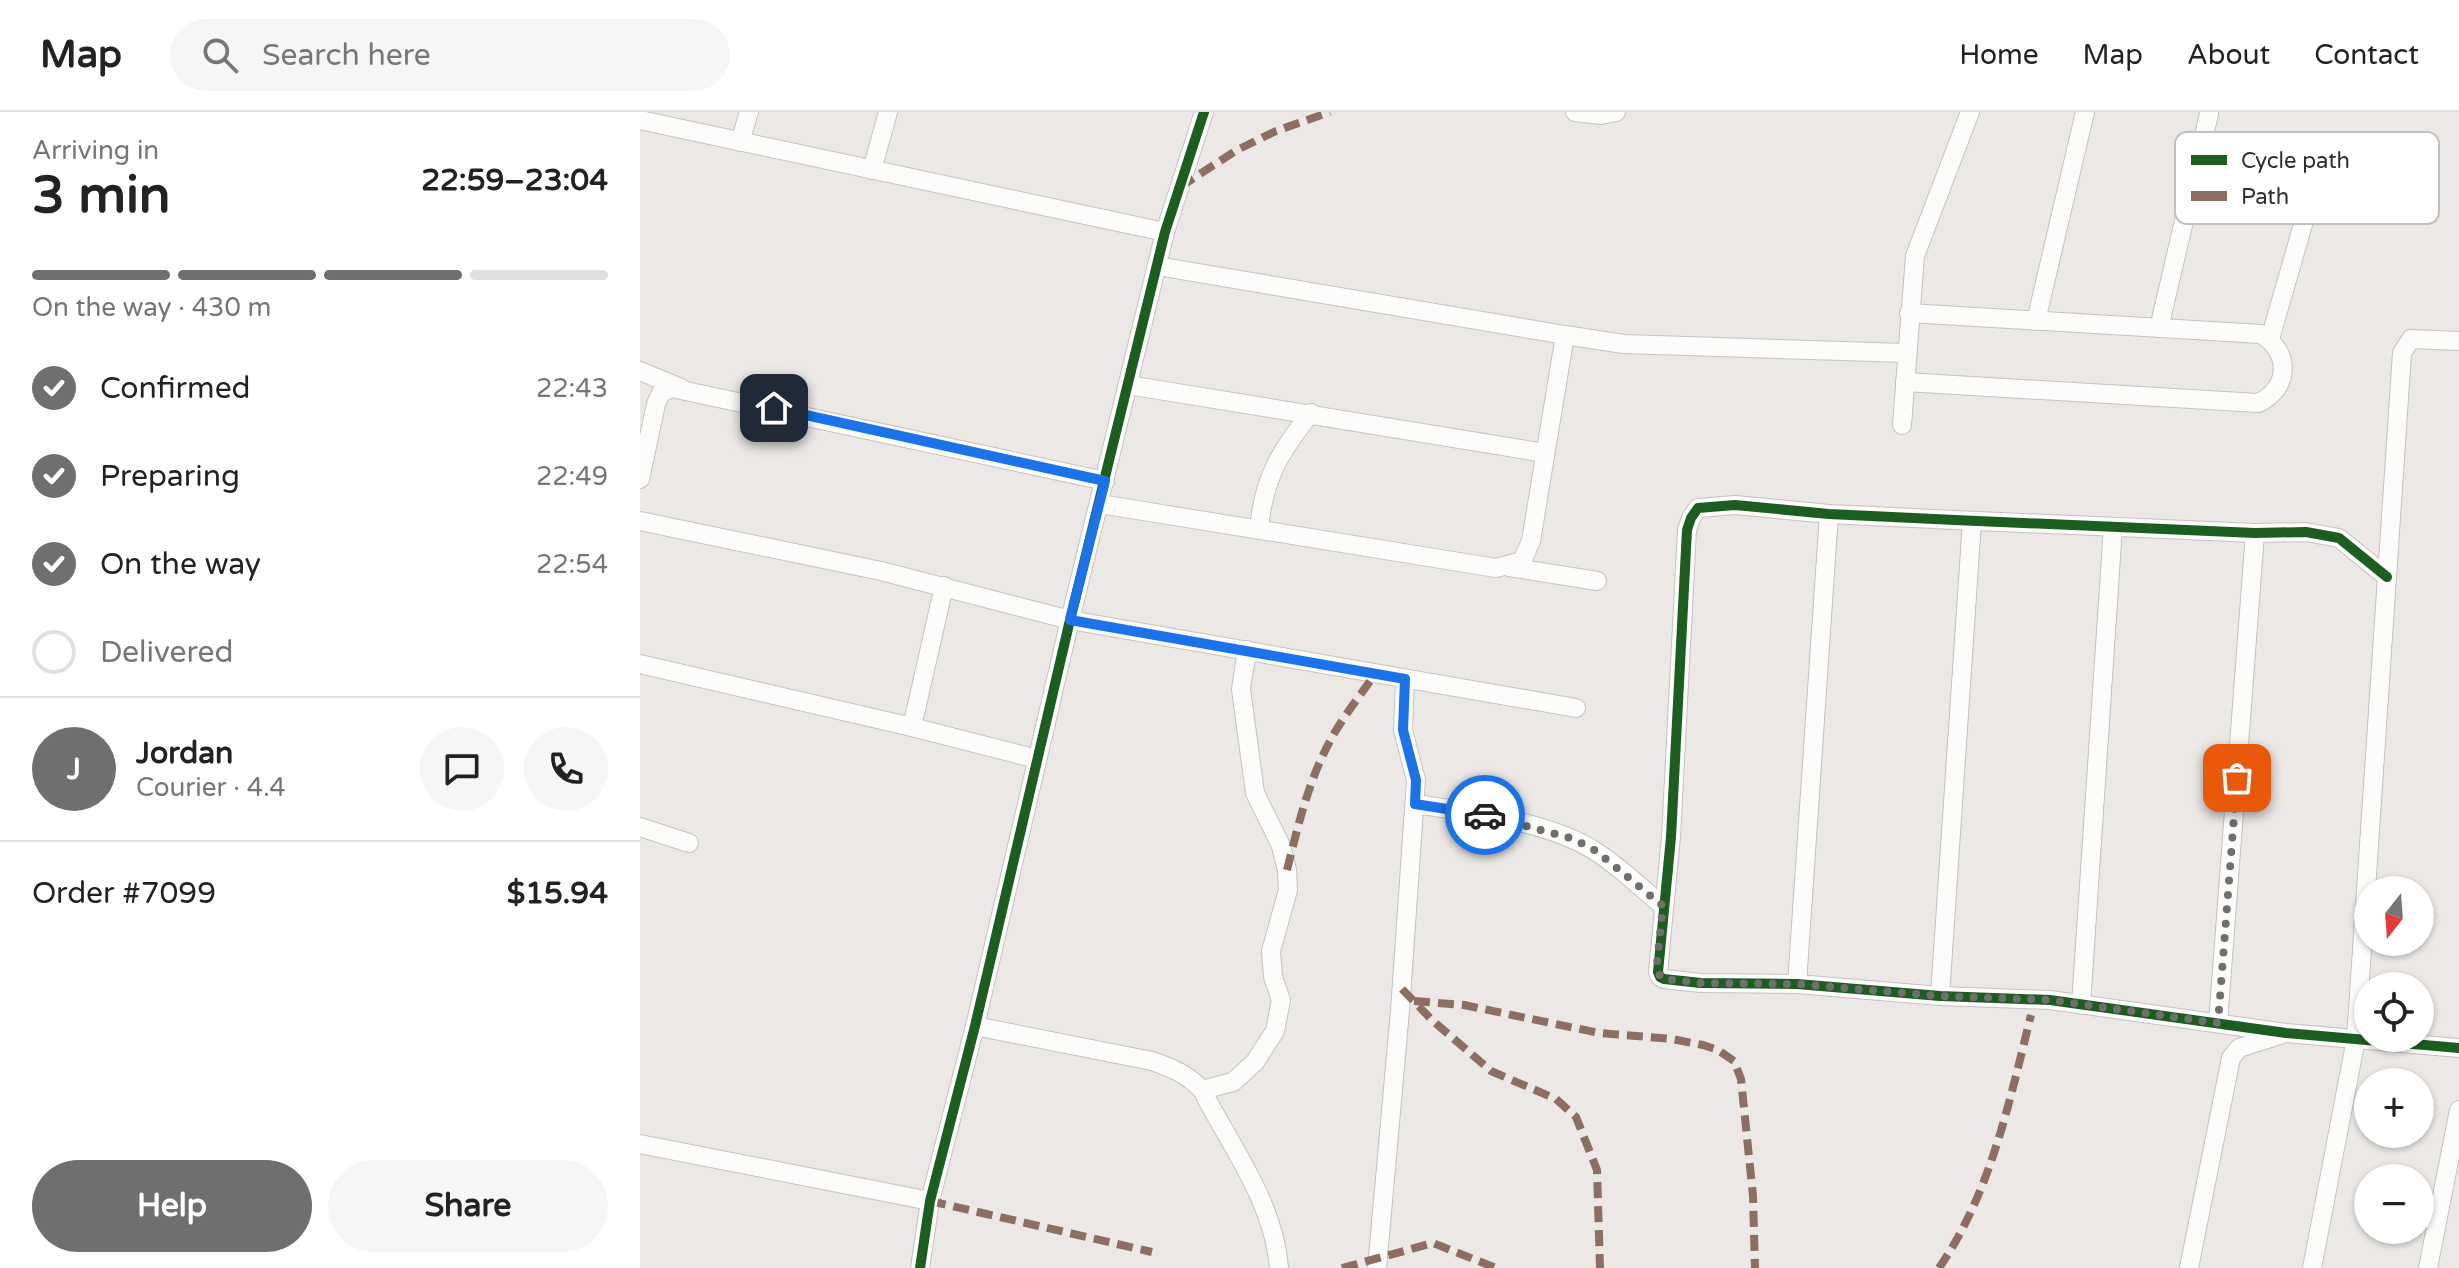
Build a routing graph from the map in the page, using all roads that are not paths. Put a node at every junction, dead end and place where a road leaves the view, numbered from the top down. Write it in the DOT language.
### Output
graph roads {
  1 [pos="749,112"];
  2 [pos="888,112"];
  3 [pos="1204,112"];
  4 [pos="1575,112"];
  5 [pos="1616,112"];
  6 [pos="1970,112"];
  7 [pos="2085,112"];
  8 [pos="2209,114"];
  9 [pos="640,120"];
  10 [pos="2205,132"];
  11 [pos="740,142"];
  12 [pos="872,170"];
  13 [pos="2183,224"];
  14 [pos="2303,224"];
  15 [pos="1165,232"];
  16 [pos="1157,266"];
  17 [pos="1909,313"];
  18 [pos="2036,321"];
  19 [pos="2159,328"];
  20 [pos="1565,335"];
  21 [pos="2270,339"];
  22 [pos="2459,341"];
  23 [pos="1905,353"];
  24 [pos="640,371"];
  25 [pos="1905,382"];
  26 [pos="1128,385"];
  27 [pos="684,389"];
  28 [pos="1311,413"];
  29 [pos="1902,425"];
  30 [pos="1545,453"];
  31 [pos="640,479"];
  32 [pos="1105,481"];
  33 [pos="1100,504"];
  34 [pos="1829,514"];
  35 [pos="640,521"];
  36 [pos="1972,521"];
  37 [pos="2113,527"];
  38 [pos="1259,528"];
  39 [pos="2255,533"];
  40 [pos="1506,567"];
  41 [pos="2387,577"];
  42 [pos="1597,581"];
  43 [pos="944,586"];
  44 [pos="1070,620"];
  45 [pos="1247,650"];
  46 [pos="640,664"];
  47 [pos="1405,679"];
  48 [pos="1576,708"];
  49 [pos="912,727"];
  50 [pos="1037,759"];
  51 [pos="1415,804"];
  52 [pos="640,827"];
  53 [pos="689,843"];
  54 [pos="1663,906"];
  55 [pos="2360,972"];
  56 [pos="1797,984"];
  57 [pos="1940,996"];
  58 [pos="2081,1005"];
  59 [pos="2218,1023"];
  60 [pos="975,1026"];
  61 [pos="2286,1033"];
  62 [pos="2354,1039"];
  63 [pos="2434,1046"];
  64 [pos="2459,1048"];
  65 [pos="2354,1049"];
  66 [pos="1202,1090"];
  67 [pos="2459,1110"];
  68 [pos="640,1144"];
  69 [pos="930,1201"];
  70 [pos="920,1268"];
  71 [pos="1279,1268"];
  72 [pos="1377,1268"];
  73 [pos="2189,1268"];
  74 [pos="2312,1268"];
  75 [pos="2430,1268"];
  1 -- 11 [label="street"];
  2 -- 12 [label="street"];
  3 -- 15 [label="street"];
  4 -- 5 [label="street"];
  6 -- 17 [label="street"];
  7 -- 18 [label="street"];
  8 -- 10 [label="street"];
  9 -- 11 [label="street"];
  11 -- 12 [label="street"];
  12 -- 15 [label="street"];
  13 -- 19 [label="street"];
  14 -- 21 [label="street"];
  15 -- 16 [label="street"];
  16 -- 20 [label="street"];
  16 -- 26 [label="street"];
  17 -- 18 [label="street"];
  17 -- 23 [label="street"];
  18 -- 19 [label="street"];
  19 -- 21 [label="street"];
  20 -- 23 [label="street"];
  20 -- 30 [label="street"];
  21 -- 25 [label="street"];
  22 -- 41 [label="street"];
  23 -- 25 [label="street"];
  24 -- 27 [label="street"];
  25 -- 29 [label="street"];
  26 -- 28 [label="street"];
  26 -- 32 [label="street"];
  27 -- 31 [label="street"];
  27 -- 32 [label="street"];
  28 -- 30 [label="street"];
  28 -- 38 [label="street"];
  30 -- 40 [label="street"];
  32 -- 33 [label="street"];
  33 -- 38 [label="street"];
  33 -- 44 [label="street"];
  34 -- 36 [label="street"];
  34 -- 54 [label="street"];
  34 -- 56 [label="street"];
  35 -- 43 [label="street"];
  36 -- 37 [label="street"];
  36 -- 57 [label="street"];
  37 -- 39 [label="street"];
  37 -- 58 [label="street"];
  38 -- 40 [label="street"];
  39 -- 41 [label="street"];
  39 -- 59 [label="street"];
  40 -- 42 [label="street"];
  41 -- 55 [label="street"];
  43 -- 44 [label="street"];
  43 -- 49 [label="street"];
  44 -- 45 [label="street"];
  44 -- 50 [label="street"];
  45 -- 47 [label="street"];
  45 -- 66 [label="street"];
  46 -- 49 [label="street"];
  47 -- 48 [label="street"];
  47 -- 51 [label="street"];
  49 -- 50 [label="street"];
  50 -- 60 [label="street"];
  51 -- 54 [label="street"];
  51 -- 72 [label="street"];
  52 -- 53 [label="street"];
  54 -- 56 [label="street"];
  56 -- 57 [label="street"];
  57 -- 58 [label="street"];
  58 -- 59 [label="street"];
  59 -- 61 [label="street"];
  60 -- 66 [label="street"];
  60 -- 69 [label="street"];
  61 -- 62 [label="street"];
  61 -- 73 [label="street"];
  63 -- 64 [label="street"];
  65 -- 74 [label="street"];
  66 -- 71 [label="street"];
  67 -- 75 [label="street"];
  68 -- 69 [label="street"];
  69 -- 70 [label="street"];
}
